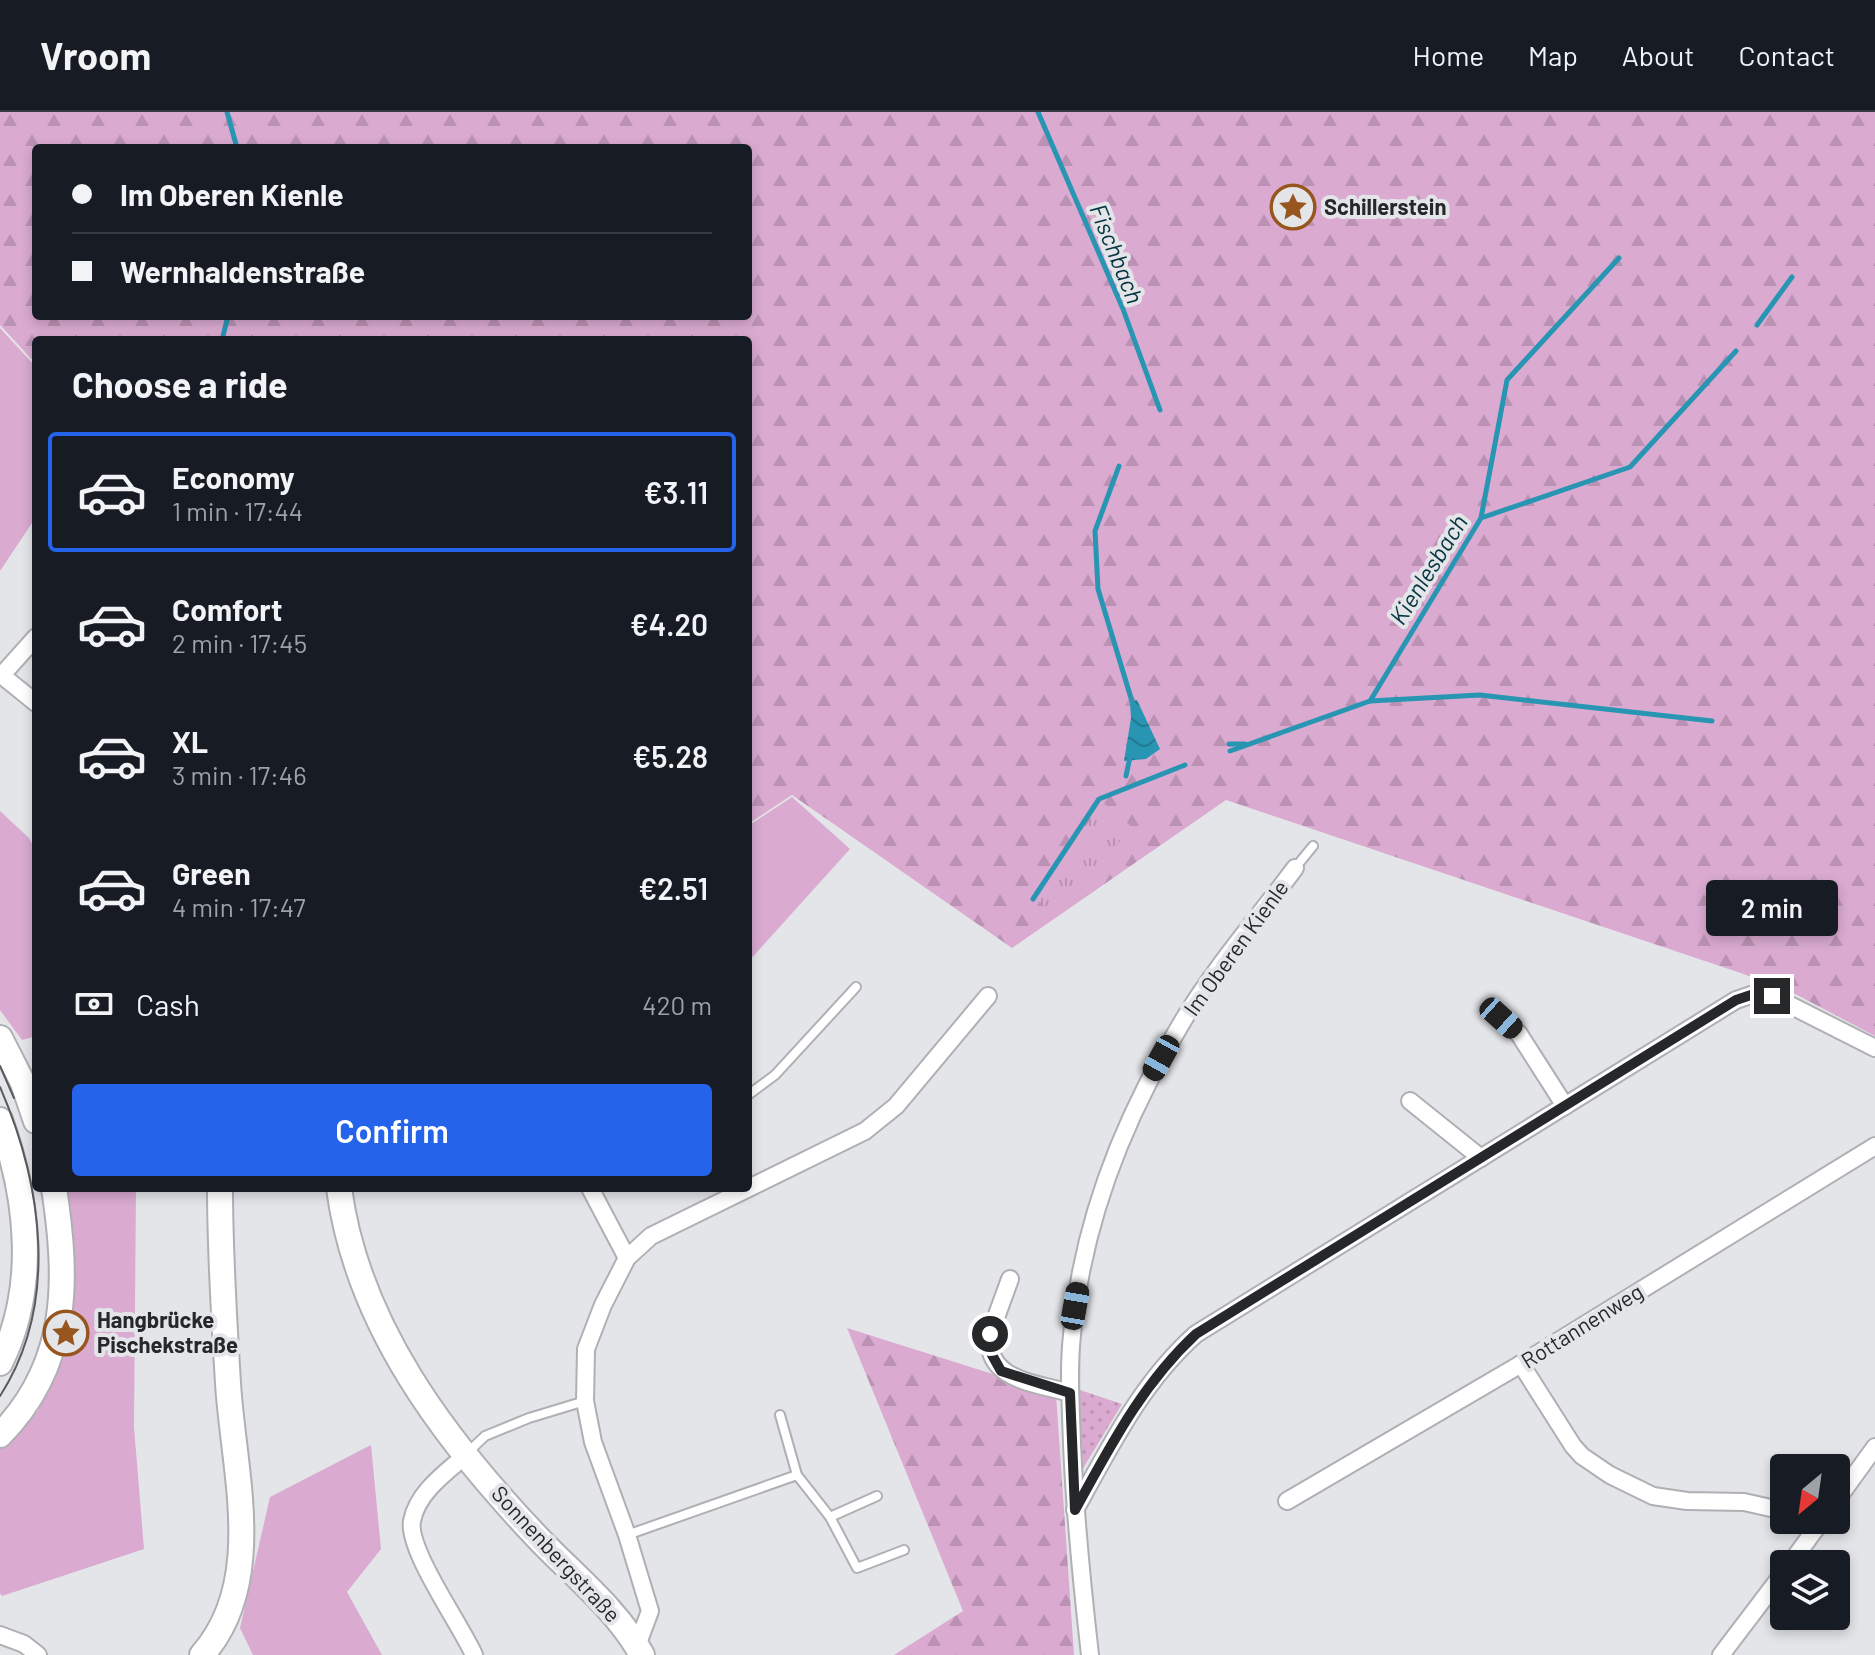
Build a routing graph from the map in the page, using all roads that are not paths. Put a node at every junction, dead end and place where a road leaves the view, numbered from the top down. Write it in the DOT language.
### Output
graph roads {
  1 [pos="32,641"];
  2 [pos="1,675"];
  3 [pos="32,700"];
  4 [pos="1313,846"];
  5 [pos="1295,868"];
  6 [pos="856,987"];
  7 [pos="988,996"];
  8 [pos="1501,1018"];
  9 [pos="0,1038"];
  10 [pos="1875,1048"];
  11 [pos="752,1092"];
  12 [pos="1410,1101"];
  13 [pos="1565,1106"];
  14 [pos="32,1109"];
  15 [pos="0,1120"];
  16 [pos="1875,1146"];
  17 [pos="1481,1158"];
  18 [pos="752,1186"];
  19 [pos="54,1192"];
  20 [pos="220,1192"];
  21 [pos="340,1192"];
  22 [pos="592,1192"];
  23 [pos="741,1192"];
  24 [pos="627,1258"];
  25 [pos="1010,1279"];
  26 [pos="0,1363"];
  27 [pos="1521,1364"];
  28 [pos="1070,1393"];
  29 [pos="585,1401"];
  30 [pos="780,1415"];
  31 [pos="0,1435"];
  32 [pos="1875,1447"];
  33 [pos="466,1455"];
  34 [pos="797,1475"];
  35 [pos="1850,1482"];
  36 [pos="877,1496"];
  37 [pos="1287,1501"];
  38 [pos="1770,1508"];
  39 [pos="1075,1510"];
  40 [pos="830,1517"];
  41 [pos="627,1535"];
  42 [pos="904,1550"];
  43 [pos="1770,1590"];
  44 [pos="0,1635"];
  45 [pos="640,1651"];
  46 [pos="38,1655"];
  47 [pos="202,1655"];
  48 [pos="474,1655"];
  49 [pos="1090,1655"];
  50 [pos="1721,1655"];
  1 -- 2 [label="street"];
  2 -- 3 [label="street"];
  4 -- 5 [label="lane"];
  5 -- 28 [label="street, Im Oberen Kienle"];
  6 -- 11 [label="lane"];
  7 -- 18 [label="street"];
  8 -- 13 [label="street"];
  9 -- 14 [label="street"];
  10 -- 13 [label="street"];
  12 -- 17 [label="street"];
  13 -- 17 [label="street"];
  15 -- 26 [label="street"];
  16 -- 27 [label="street, Rottannenweg"];
  17 -- 39 [label="street"];
  19 -- 31 [label="street"];
  20 -- 47 [label="street"];
  21 -- 33 [label="street, Sonnenbergstraße"];
  22 -- 24 [label="street"];
  23 -- 24 [label="street"];
  24 -- 29 [label="street"];
  25 -- 28 [label="street"];
  27 -- 37 [label="street, Rottannenweg"];
  27 -- 38 [label="street"];
  28 -- 39 [label="street, Im Oberen Kienle"];
  29 -- 33 [label="lane"];
  29 -- 41 [label="street"];
  30 -- 34 [label="lane"];
  32 -- 35 [label="street"];
  33 -- 45 [label="street, Sonnenbergstraße"];
  33 -- 48 [label="street"];
  34 -- 40 [label="lane"];
  34 -- 41 [label="lane"];
  36 -- 40 [label="lane"];
  39 -- 49 [label="street, Im Oberen Kienle"];
  40 -- 42 [label="lane"];
  41 -- 45 [label="street"];
  43 -- 50 [label="street"];
  44 -- 46 [label="street"];
}
